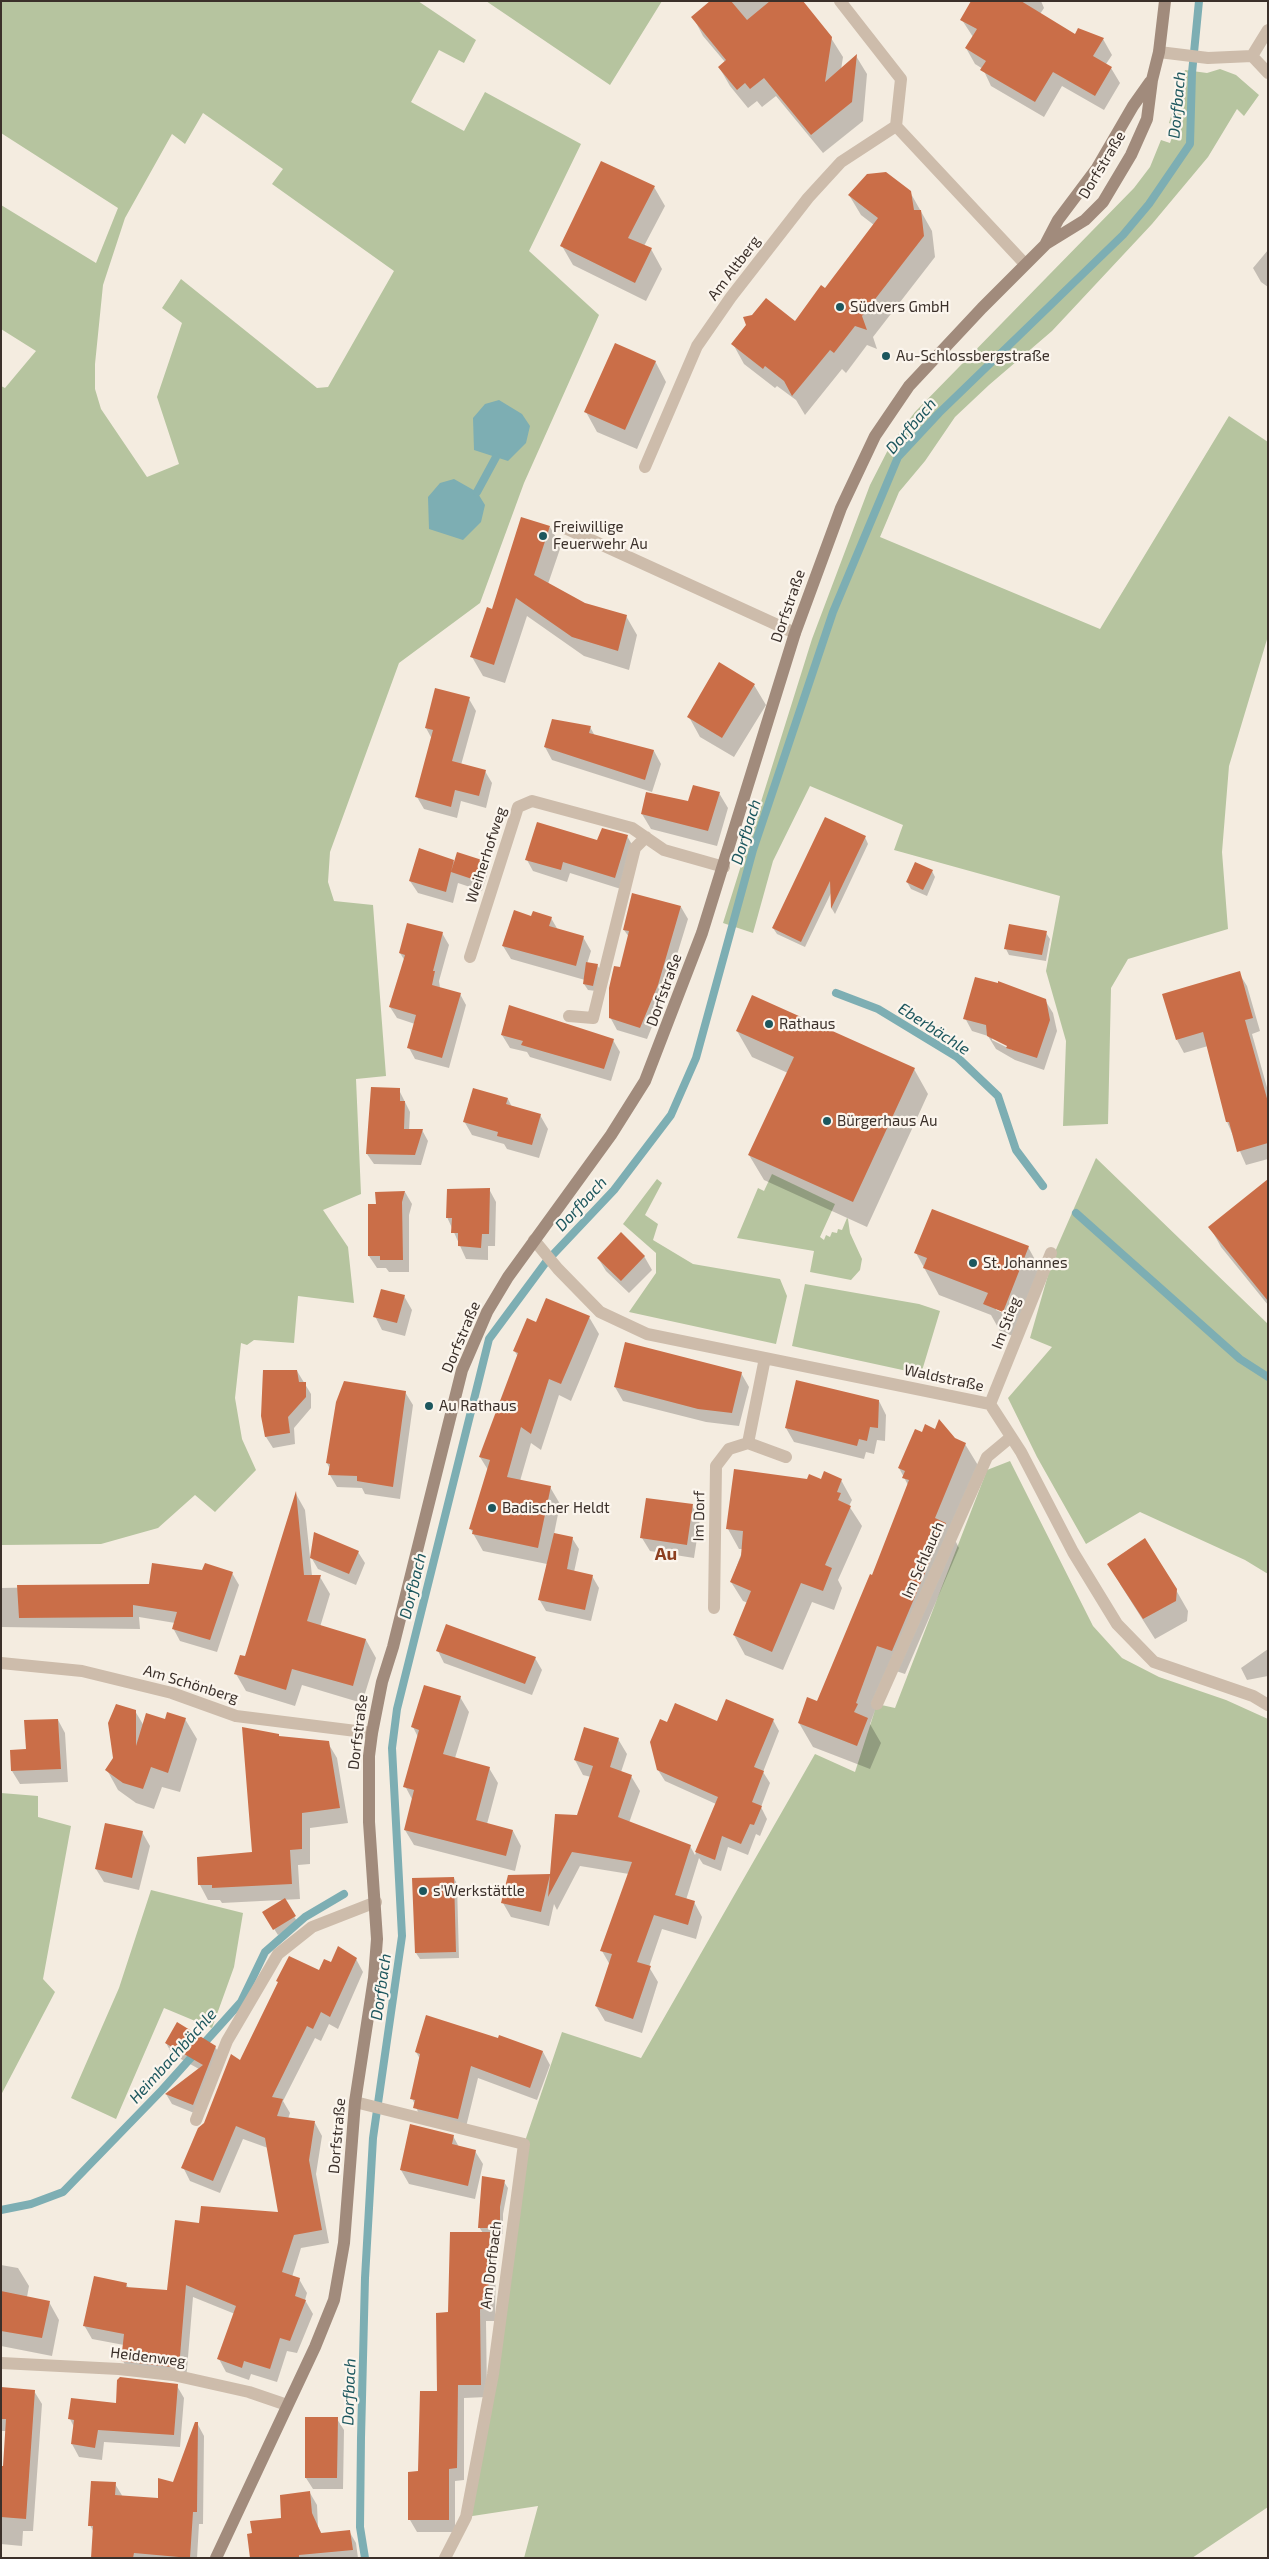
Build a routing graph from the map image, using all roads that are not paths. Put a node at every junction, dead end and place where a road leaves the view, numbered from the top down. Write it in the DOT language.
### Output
graph roads {
  1 [pos="840,1"];
  2 [pos="1165,1"];
  3 [pos="1268,30"];
  4 [pos="1159,52"];
  5 [pos="1252,56"];
  6 [pos="1268,73"];
  7 [pos="1152,80"];
  8 [pos="896,126"];
  9 [pos="1046,244"];
  10 [pos="1024,264"];
  11 [pos="645,467"];
  12 [pos="565,528"];
  13 [pos="795,633"];
  14 [pos="646,837"];
  15 [pos="724,867"];
  16 [pos="470,957"];
  17 [pos="569,1016"];
  18 [pos="537,1244"];
  19 [pos="1051,1253"];
  20 [pos="765,1358"];
  21 [pos="990,1404"];
  22 [pos="1011,1437"];
  23 [pos="748,1444"];
  24 [pos="786,1457"];
  25 [pos="714,1608"];
  26 [pos="1,1664"];
  27 [pos="876,1704"];
  28 [pos="1268,1705"];
  29 [pos="372,1733"];
  30 [pos="376,1902"];
  31 [pos="355,2102"];
  32 [pos="196,2120"];
  33 [pos="1,2364"];
  34 [pos="287,2405"];
  35 [pos="216,2558"];
  36 [pos="445,2558"];
  1 -- 8 [label="street"];
  2 -- 4 [label="main road, Dorfstraße"];
  3 -- 5 [label="street"];
  4 -- 5 [label="street"];
  4 -- 7 [label="main road, Dorfstraße"];
  5 -- 6 [label="street"];
  7 -- 9 [label="main road, Dorfstraße"];
  7 -- 9 [label="main road, Dorfstraße"];
  8 -- 10 [label="street"];
  8 -- 11 [label="street, Am Altberg"];
  9 -- 10 [label="main road, Dorfstraße"];
  10 -- 13 [label="main road, Dorfstraße"];
  12 -- 13 [label="street"];
  13 -- 15 [label="main road, Dorfstraße"];
  14 -- 15 [label="street, Weiherhofweg"];
  14 -- 16 [label="street, Weiherhofweg"];
  14 -- 17 [label="street"];
  15 -- 18 [label="main road, Dorfstraße"];
  18 -- 20 [label="street, Waldstraße"];
  18 -- 29 [label="main road, Dorfstraße"];
  19 -- 21 [label="street, Im Stieg"];
  20 -- 21 [label="street, Waldstraße"];
  20 -- 23 [label="street"];
  21 -- 22 [label="street, Waldstraße"];
  22 -- 27 [label="street, Im Schlauch"];
  22 -- 28 [label="street, Waldstraße"];
  23 -- 24 [label="street"];
  23 -- 25 [label="street, Im Dorf"];
  26 -- 29 [label="street, Am Schönberg"];
  29 -- 30 [label="main road, Dorfstraße"];
  30 -- 31 [label="main road, Dorfstraße"];
  30 -- 32 [label="street"];
  31 -- 34 [label="main road, Dorfstraße"];
  31 -- 36 [label="street, Am Dorfbach"];
  33 -- 34 [label="street, Heidenweg"];
  34 -- 35 [label="main road, Dorfstraße"];
}
